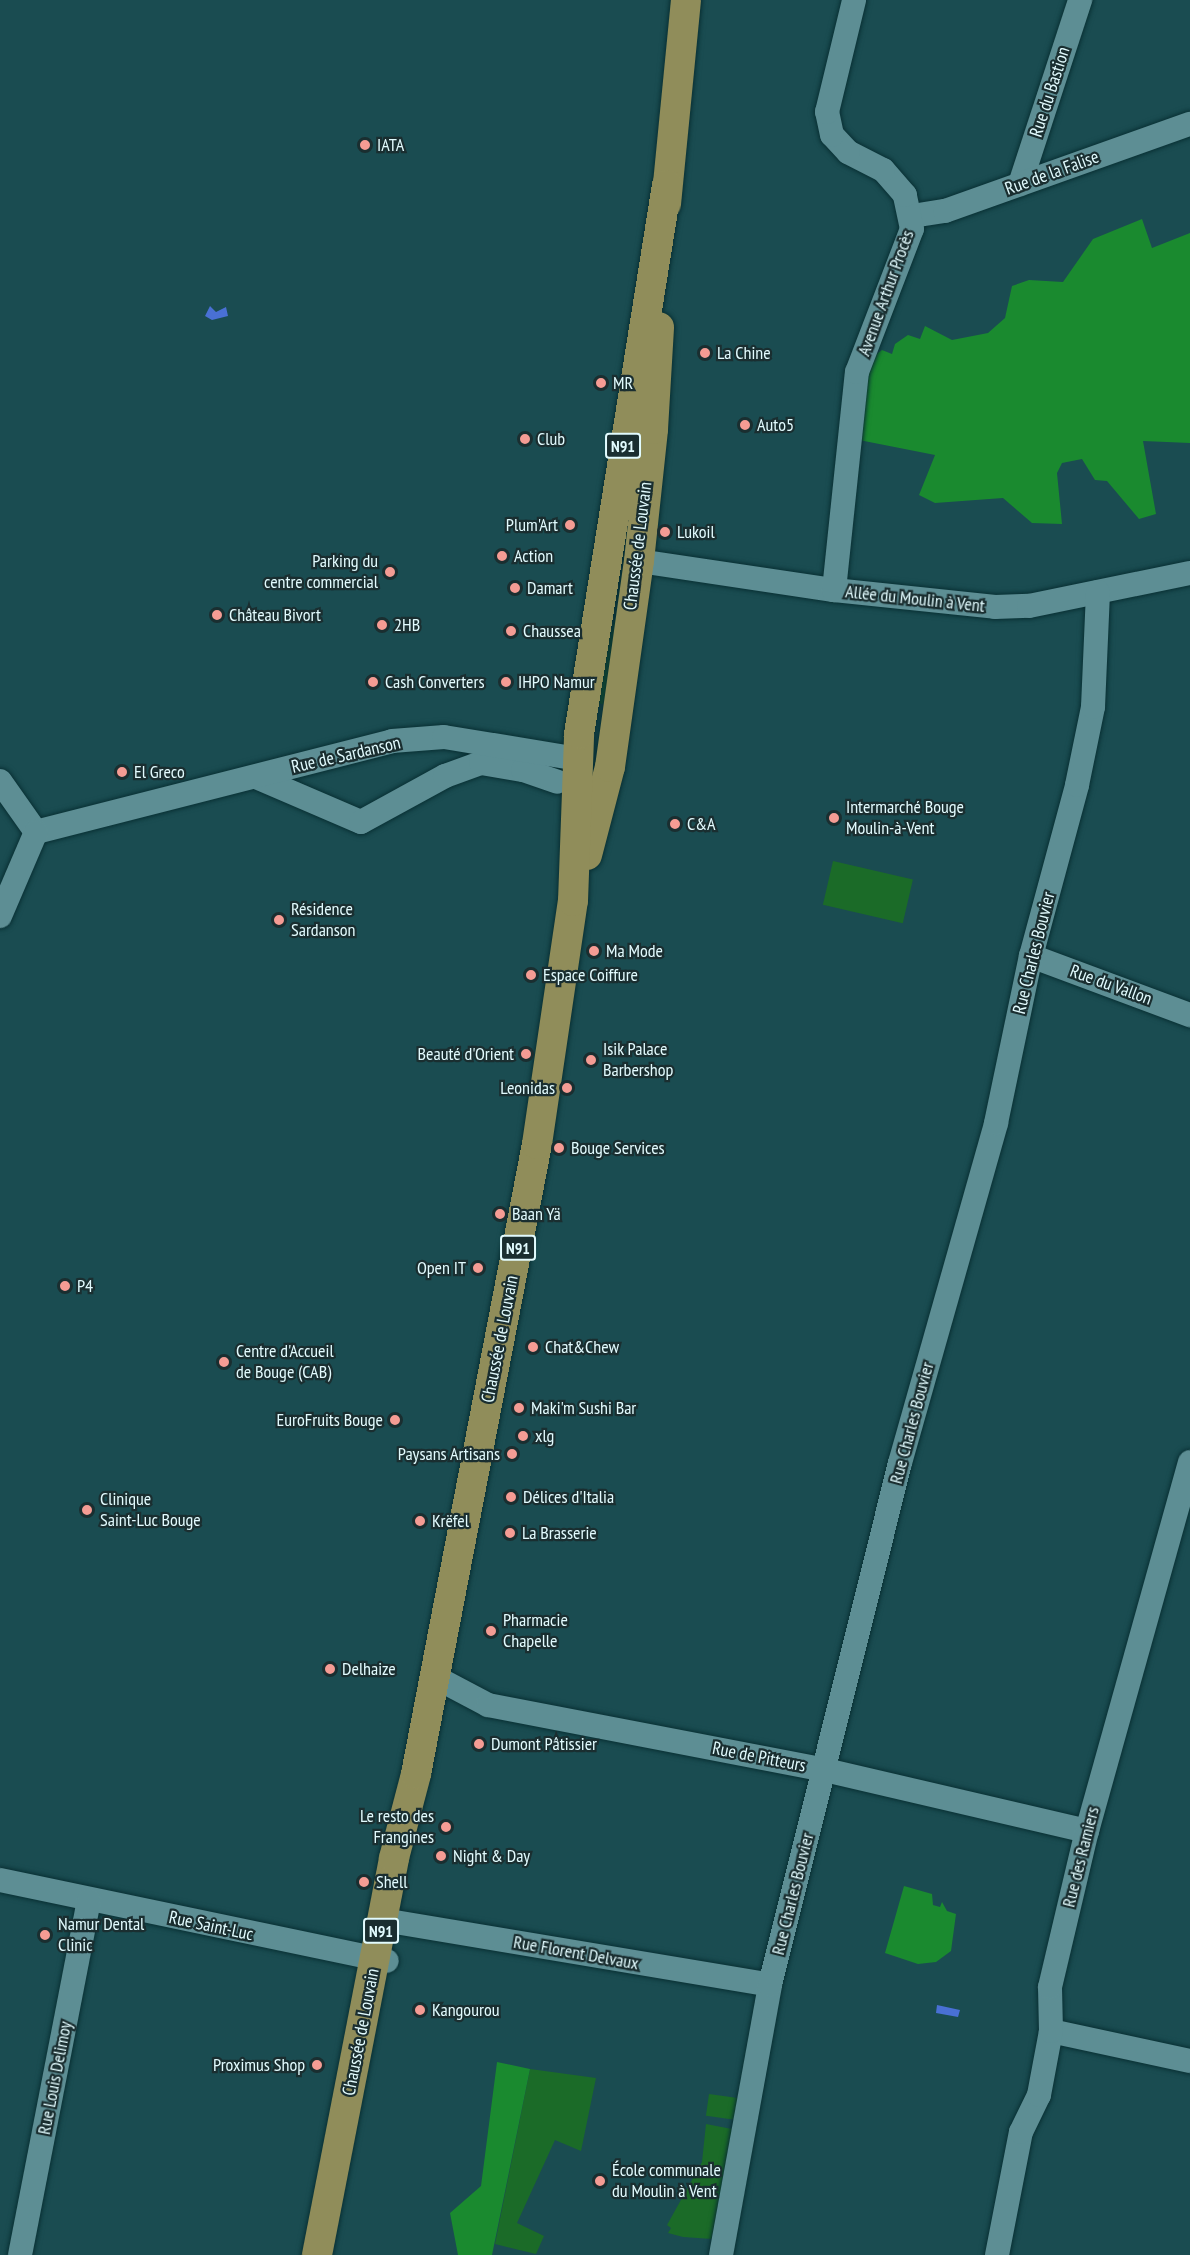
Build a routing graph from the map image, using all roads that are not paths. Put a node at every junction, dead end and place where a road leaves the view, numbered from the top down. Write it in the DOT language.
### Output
graph roads {
  1 [pos="686,0"];
  2 [pos="854,0"];
  3 [pos="1080,0"];
  4 [pos="1190,124"];
  5 [pos="1020,184"];
  6 [pos="912,216"];
  7 [pos="634,465"];
  8 [pos="639,561"];
  9 [pos="606,568"];
  10 [pos="1190,573"];
  11 [pos="834,590"];
  12 [pos="1098,592"];
  13 [pos="578,759"];
  14 [pos="609,767"];
  15 [pos="256,777"];
  16 [pos="0,782"];
  17 [pos="557,782"];
  18 [pos="36,832"];
  19 [pos="573,901"];
  20 [pos="0,916"];
  21 [pos="1031,956"];
  22 [pos="1190,1015"];
  23 [pos="1190,1462"];
  24 [pos="435,1677"];
  25 [pos="825,1770"];
  26 [pos="1087,1832"];
  27 [pos="0,1880"];
  28 [pos="89,1900"];
  29 [pos="389,1921"];
  30 [pos="381,1959"];
  31 [pos="770,1985"];
  32 [pos="1051,2031"];
  33 [pos="1190,2061"];
  34 [pos="20,2255"];
  35 [pos="317,2255"];
  36 [pos="334,2255"];
  37 [pos="721,2255"];
  38 [pos="997,2255"];
  1 -- 7 [label="main road, Chaussée de Louvain / N91"];
  2 -- 6 [label="street, Avenue Arthur Procès"];
  3 -- 5 [label="street, Rue du Bastion"];
  4 -- 5 [label="street, Rue de la Falise"];
  5 -- 6 [label="street, Rue de la Falise"];
  6 -- 11 [label="street, Avenue Arthur Procès"];
  7 -- 8 [label="main road, Chaussée de Louvain / N91"];
  7 -- 9 [label="main road, Chaussée de Louvain / N91"];
  8 -- 9 [label="main road"];
  8 -- 11 [label="street, Allée du Moulin à Vent"];
  8 -- 14 [label="main road, Chaussée de Louvain / N91"];
  9 -- 13 [label="main road, Chaussée de Louvain / N91"];
  10 -- 12 [label="street, Allée du Moulin à Vent"];
  11 -- 12 [label="street, Allée du Moulin à Vent"];
  12 -- 21 [label="street, Rue Charles Bouvier"];
  13 -- 14 [label="main road"];
  13 -- 15 [label="street, Rue de Sardanson"];
  13 -- 19 [label="main road, Chaussée de Louvain / N91"];
  14 -- 19 [label="main road, Chaussée de Louvain / N91"];
  15 -- 17 [label="street, Rue de Sardanson"];
  15 -- 18 [label="street, Rue de Sardanson"];
  16 -- 18 [label="street"];
  18 -- 20 [label="street"];
  19 -- 24 [label="main road, Chaussée de Louvain / N91"];
  21 -- 22 [label="street, Rue du Vallon"];
  21 -- 25 [label="street, Rue Charles Bouvier"];
  23 -- 26 [label="street, Rue des Ramiers"];
  24 -- 25 [label="street, Rue de Pitteurs"];
  24 -- 29 [label="main road, Chaussée de Louvain / N91"];
  25 -- 26 [label="street, Rue de Pitteurs"];
  25 -- 31 [label="street, Rue Charles Bouvier"];
  26 -- 32 [label="street, Rue des Ramiers"];
  27 -- 28 [label="street, Rue Saint-Luc"];
  28 -- 30 [label="street, Rue Saint-Luc"];
  28 -- 34 [label="street, Rue Louis Delimoy"];
  29 -- 30 [label="main road, Chaussée de Louvain / N91"];
  29 -- 31 [label="street, Rue Florent Delvaux"];
  30 -- 35 [label="main road, Chaussée de Louvain / N91"];
  30 -- 36 [label="main road, Chaussée de Louvain / N91"];
  31 -- 37 [label="street, Rue Charles Bouvier"];
  32 -- 33 [label="street"];
  32 -- 38 [label="street, Rue des Ramiers"];
}
